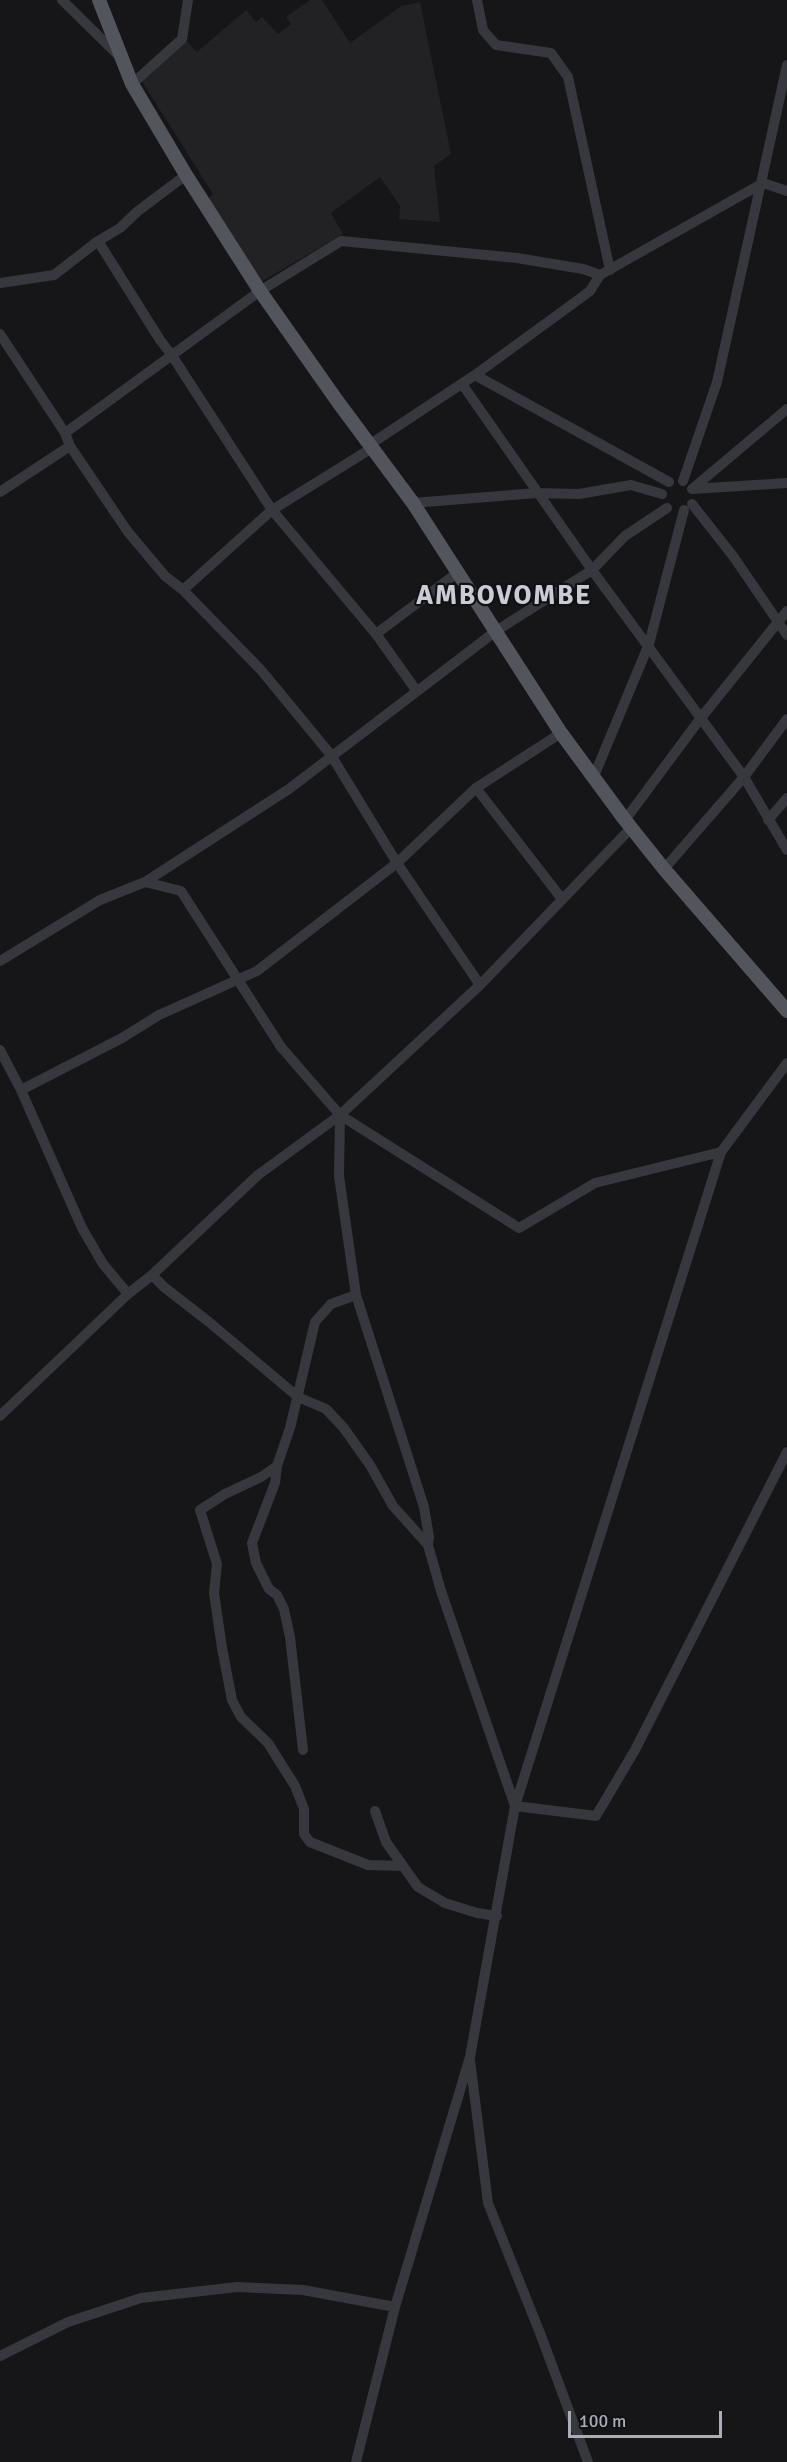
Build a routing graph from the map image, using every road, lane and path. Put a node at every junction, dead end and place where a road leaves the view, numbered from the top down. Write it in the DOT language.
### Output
graph roads {
  1 [pos="62,0"];
  2 [pos="99,0"];
  3 [pos="188,0"];
  4 [pos="477,0"];
  5 [pos="122,60"];
  6 [pos="787,65"];
  7 [pos="132,84"];
  8 [pos="186,175"];
  9 [pos="763,183"];
  10 [pos="787,190"];
  11 [pos="98,241"];
  12 [pos="605,273"];
  13 [pos="0,283"];
  14 [pos="260,291"];
  15 [pos="1,337"];
  16 [pos="171,354"];
  17 [pos="475,375"];
  18 [pos="462,384"];
  19 [pos="787,409"];
  20 [pos="65,433"];
  21 [pos="70,446"];
  22 [pos="370,447"];
  23 [pos="683,481"];
  24 [pos="669,482"];
  25 [pos="787,483"];
  26 [pos="692,489"];
  27 [pos="0,492"];
  28 [pos="537,493"];
  29 [pos="662,494"];
  30 [pos="413,503"];
  31 [pos="688,507"];
  32 [pos="667,508"];
  33 [pos="272,510"];
  34 [pos="592,570"];
  35 [pos="457,573"];
  36 [pos="183,590"];
  37 [pos="787,611"];
  38 [pos="778,622"];
  39 [pos="496,631"];
  40 [pos="376,634"];
  41 [pos="787,635"];
  42 [pos="649,645"];
  43 [pos="416,690"];
  44 [pos="700,719"];
  45 [pos="787,719"];
  46 [pos="561,733"];
  47 [pos="331,755"];
  48 [pos="594,776"];
  49 [pos="744,777"];
  50 [pos="476,788"];
  51 [pos="787,798"];
  52 [pos="768,820"];
  53 [pos="628,824"];
  54 [pos="787,850"];
  55 [pos="397,863"];
  56 [pos="664,869"];
  57 [pos="145,882"];
  58 [pos="562,899"];
  59 [pos="0,961"];
  60 [pos="239,980"];
  61 [pos="480,985"];
  62 [pos="787,1011"];
  63 [pos="0,1050"];
  64 [pos="787,1064"];
  65 [pos="21,1090"];
  66 [pos="340,1115"];
  67 [pos="721,1152"];
  68 [pos="152,1275"];
  69 [pos="128,1293"];
  70 [pos="356,1295"];
  71 [pos="298,1397"];
  72 [pos="0,1416"];
  73 [pos="787,1452"];
  74 [pos="277,1466"];
  75 [pos="428,1545"];
  76 [pos="303,1750"];
  77 [pos="516,1806"];
  78 [pos="375,1811"];
  79 [pos="403,1866"];
  80 [pos="497,1916"];
  81 [pos="470,2056"];
  82 [pos="395,2307"];
  83 [pos="0,2356"];
  84 [pos="356,2462"];
  85 [pos="588,2462"];
  1 -- 5 [label="street"];
  2 -- 5 [label="main road"];
  3 -- 7 [label="street"];
  4 -- 12 [label="street"];
  5 -- 7 [label="main road"];
  6 -- 9 [label="street"];
  7 -- 8 [label="main road"];
  8 -- 11 [label="street"];
  8 -- 14 [label="main road"];
  9 -- 10 [label="street"];
  9 -- 12 [label="street"];
  9 -- 23 [label="street"];
  11 -- 13 [label="street"];
  11 -- 16 [label="street"];
  12 -- 14 [label="street"];
  12 -- 17 [label="street"];
  14 -- 16 [label="street"];
  14 -- 22 [label="main road"];
  15 -- 20 [label="street"];
  16 -- 20 [label="street"];
  16 -- 33 [label="street"];
  17 -- 18 [label="street"];
  17 -- 24 [label="street"];
  18 -- 22 [label="street"];
  18 -- 28 [label="street"];
  19 -- 26 [label="street"];
  20 -- 21 [label="street"];
  21 -- 27 [label="street"];
  21 -- 36 [label="street"];
  22 -- 30 [label="main road"];
  22 -- 33 [label="street"];
  23 -- 24 [label="street"];
  23 -- 26 [label="street"];
  24 -- 29 [label="street"];
  25 -- 26 [label="street"];
  26 -- 31 [label="street"];
  28 -- 29 [label="street"];
  28 -- 30 [label="street"];
  28 -- 34 [label="street"];
  29 -- 32 [label="street"];
  30 -- 35 [label="main road"];
  31 -- 32 [label="street"];
  31 -- 38 [label="street"];
  31 -- 42 [label="street"];
  32 -- 34 [label="street"];
  33 -- 36 [label="street"];
  33 -- 40 [label="street"];
  34 -- 39 [label="street"];
  34 -- 42 [label="street"];
  35 -- 39 [label="main road"];
  35 -- 40 [label="street"];
  36 -- 47 [label="street"];
  37 -- 38 [label="street"];
  38 -- 41 [label="street"];
  38 -- 44 [label="street"];
  39 -- 43 [label="street"];
  39 -- 46 [label="main road"];
  40 -- 43 [label="street"];
  42 -- 44 [label="street"];
  42 -- 48 [label="street"];
  43 -- 47 [label="street"];
  44 -- 49 [label="street"];
  44 -- 53 [label="street"];
  45 -- 49 [label="street"];
  46 -- 48 [label="main road"];
  46 -- 50 [label="street"];
  47 -- 55 [label="street"];
  47 -- 57 [label="street"];
  48 -- 53 [label="main road"];
  49 -- 52 [label="street"];
  49 -- 56 [label="street"];
  50 -- 55 [label="street"];
  50 -- 58 [label="street"];
  51 -- 52 [label="street"];
  52 -- 54 [label="street"];
  53 -- 56 [label="main road"];
  53 -- 58 [label="street"];
  55 -- 60 [label="street"];
  55 -- 61 [label="street"];
  56 -- 62 [label="main road"];
  57 -- 59 [label="street"];
  57 -- 60 [label="street"];
  58 -- 61 [label="street"];
  60 -- 65 [label="street"];
  60 -- 66 [label="street"];
  61 -- 66 [label="street"];
  63 -- 65 [label="street"];
  64 -- 67 [label="street"];
  65 -- 69 [label="street"];
  66 -- 67 [label="street"];
  66 -- 68 [label="street"];
  66 -- 70 [label="street"];
  67 -- 77 [label="street"];
  68 -- 69 [label="street"];
  68 -- 71 [label="street"];
  69 -- 72 [label="street"];
  70 -- 71 [label="street"];
  70 -- 75 [label="street"];
  71 -- 74 [label="street"];
  71 -- 75 [label="street"];
  73 -- 77 [label="street"];
  74 -- 76 [label="street"];
  74 -- 79 [label="street"];
  75 -- 77 [label="street"];
  77 -- 80 [label="street"];
  78 -- 79 [label="street"];
  79 -- 80 [label="street"];
  80 -- 81 [label="street"];
  81 -- 82 [label="street"];
  81 -- 85 [label="street"];
  82 -- 83 [label="street"];
  82 -- 84 [label="street"];
}
